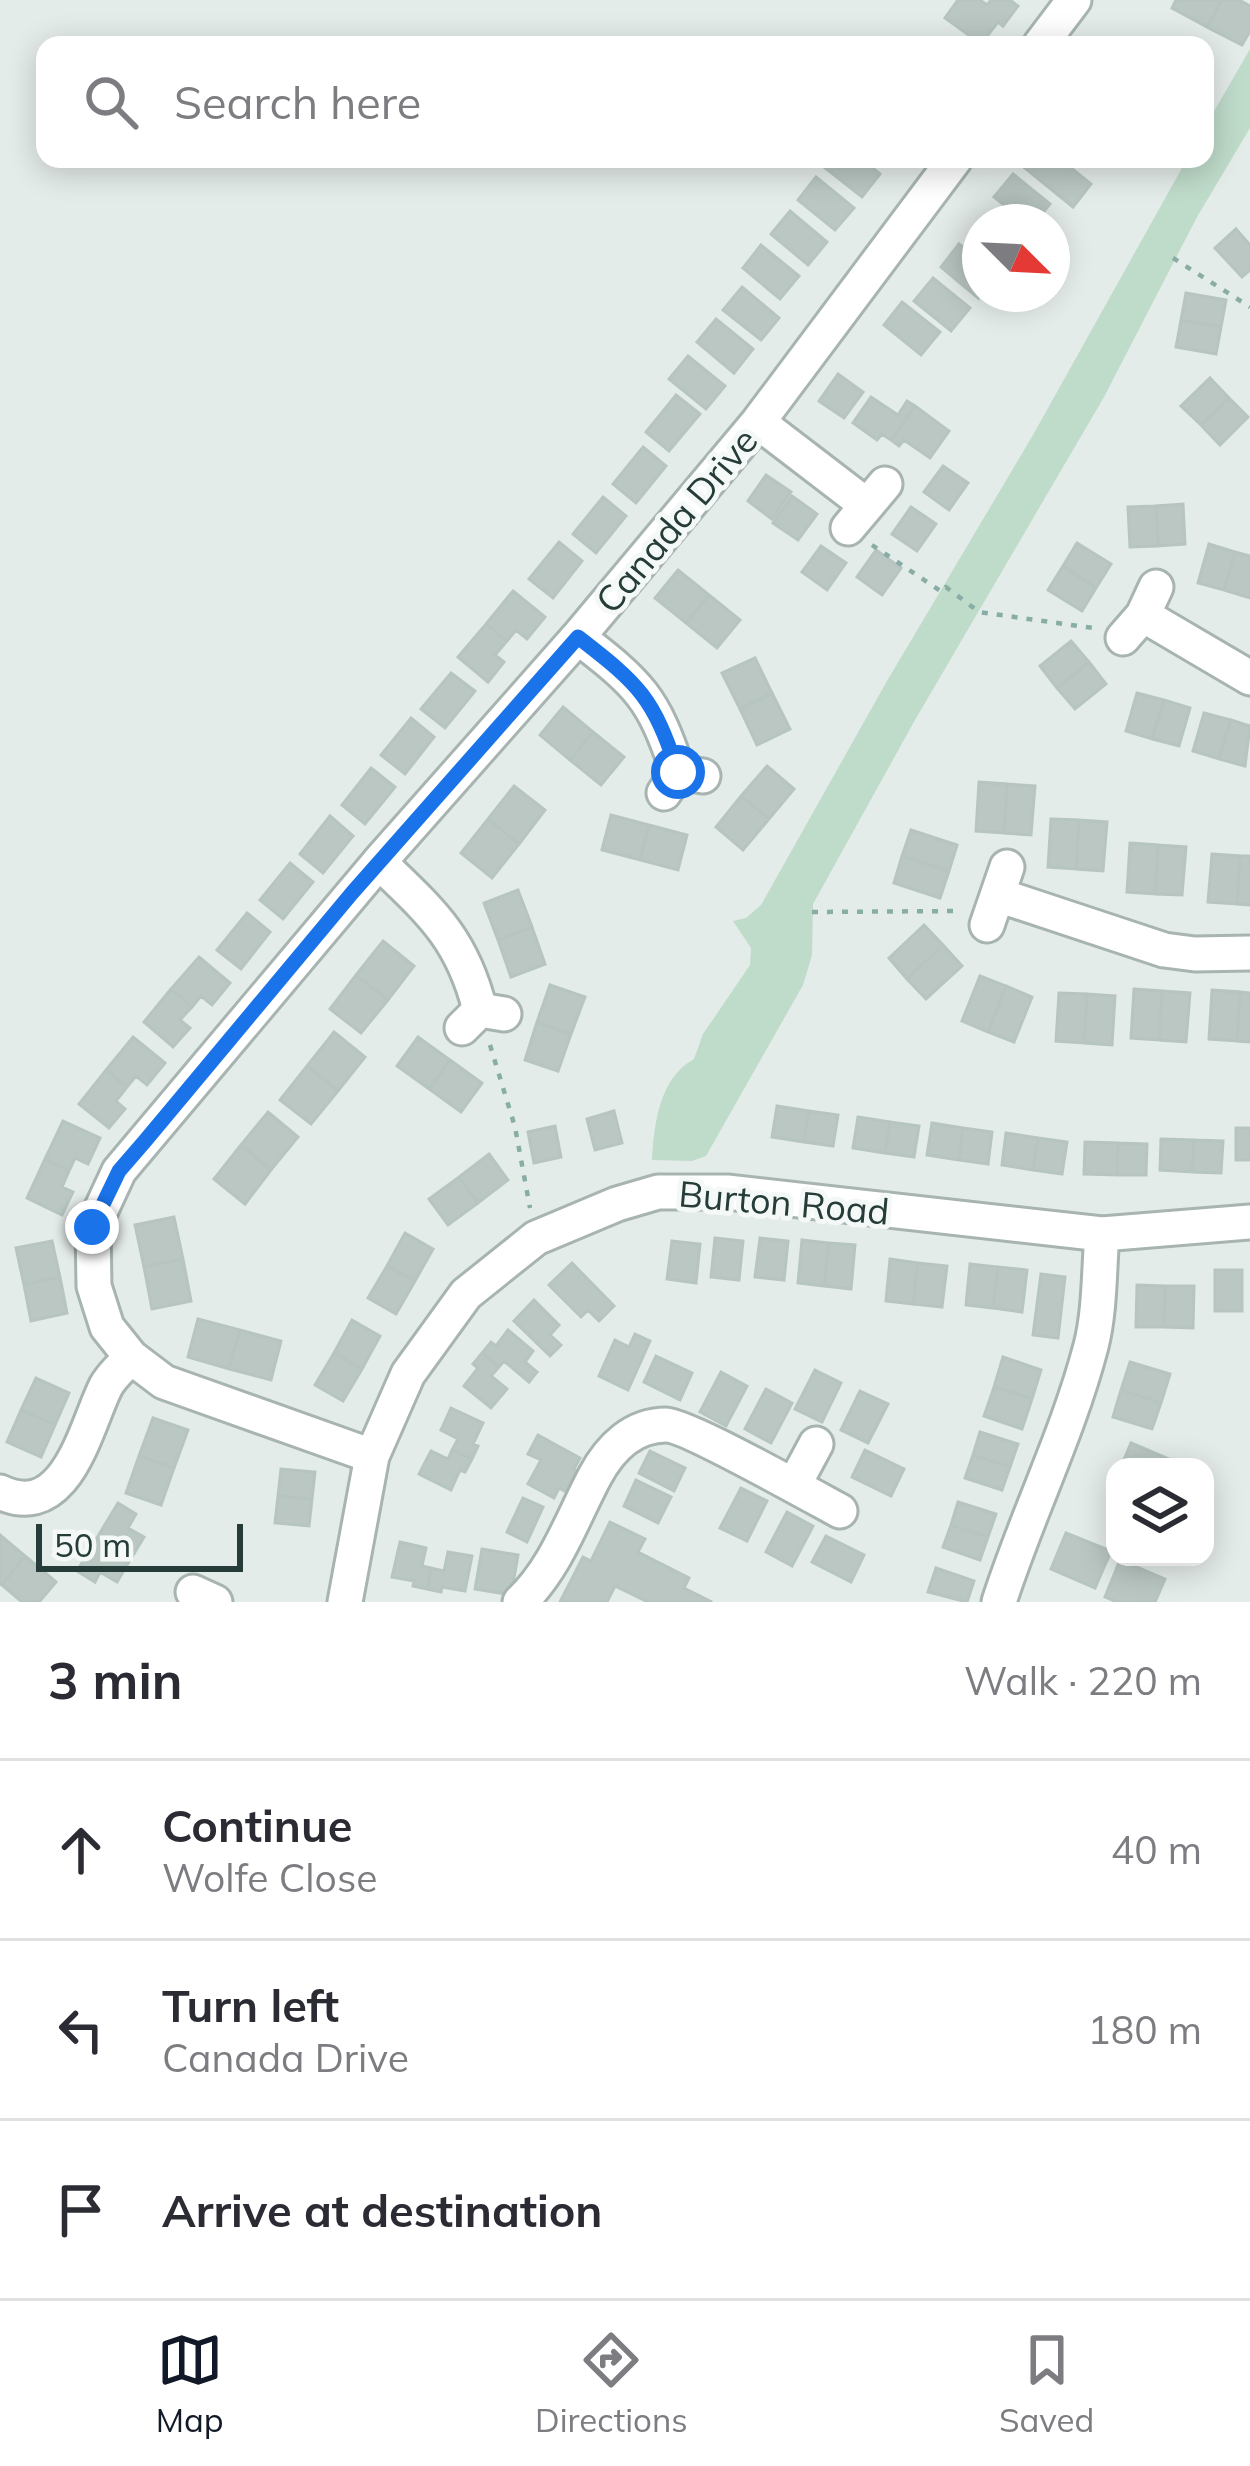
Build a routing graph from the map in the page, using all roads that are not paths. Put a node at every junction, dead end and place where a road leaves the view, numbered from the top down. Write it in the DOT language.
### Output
graph roads {
  1 [pos="1074,0"];
  2 [pos="1047,36"];
  3 [pos="948,168"];
  4 [pos="758,422"];
  5 [pos="866,505"];
  6 [pos="1138,618"];
  7 [pos="578,637"];
  8 [pos="1250,678"];
  9 [pos="682,781"];
  10 [pos="379,862"];
  11 [pos="996,900"];
  12 [pos="1250,953"];
  13 [pos="482,1018"];
  14 [pos="1250,1222"];
  15 [pos="1102,1234"];
  16 [pos="131,1357"];
  17 [pos="816,1444"];
  18 [pos="371,1456"];
  19 [pos="794,1486"];
  20 [pos="0,1492"];
  21 [pos="840,1511"];
  22 [pos="345,1602"];
  23 [pos="520,1602"];
  24 [pos="999,1602"];
  1 -- 2 [label="street"];
  3 -- 4 [label="street, Canada Drive"];
  4 -- 5 [label="street"];
  4 -- 7 [label="street, Canada Drive"];
  6 -- 8 [label="street"];
  7 -- 9 [label="street"];
  7 -- 10 [label="street, Canada Drive"];
  10 -- 13 [label="street"];
  10 -- 16 [label="street, Canada Drive"];
  11 -- 12 [label="street"];
  14 -- 15 [label="street, Burton Road"];
  15 -- 18 [label="street, Burton Road"];
  15 -- 24 [label="street"];
  16 -- 18 [label="street, Canada Drive"];
  16 -- 20 [label="street"];
  17 -- 19 [label="street"];
  18 -- 22 [label="street, Burton Road"];
  19 -- 21 [label="street"];
  19 -- 23 [label="street"];
}
